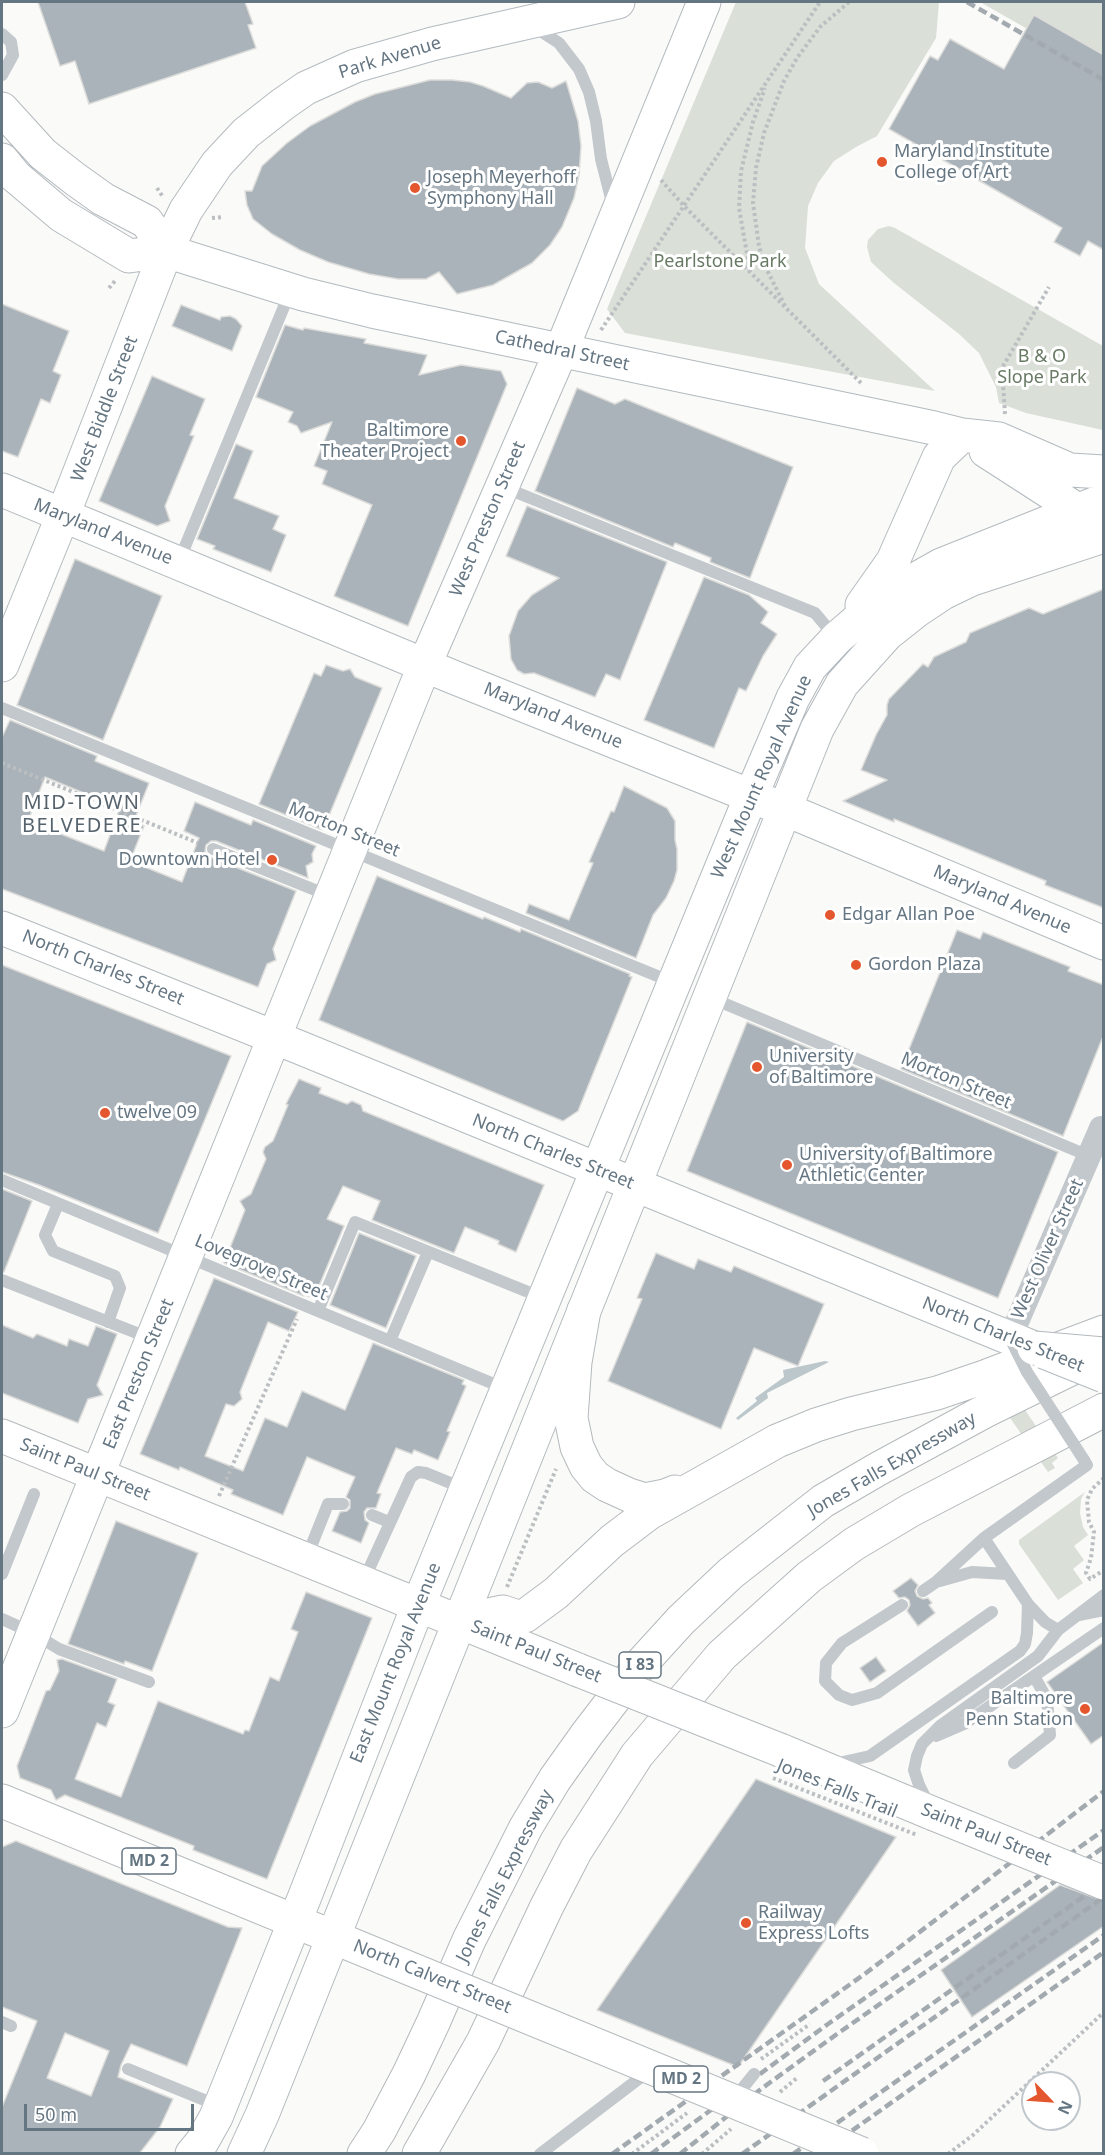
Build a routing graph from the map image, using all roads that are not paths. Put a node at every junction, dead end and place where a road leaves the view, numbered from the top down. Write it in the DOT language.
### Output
graph roads {
  1 [pos="618,2"];
  2 [pos="704,2"];
  3 [pos="526,21"];
  4 [pos="2,34"];
  5 [pos="2,75"];
  6 [pos="2,109"];
  7 [pos="2,160"];
  8 [pos="616,216"];
  9 [pos="166,251"];
  10 [pos="290,290"];
  11 [pos="561,351"];
  12 [pos="962,435"];
  13 [pos="1104,472"];
  14 [pos="502,486"];
  15 [pos="2,490"];
  16 [pos="1095,509"];
  17 [pos="63,515"];
  18 [pos="1104,536"];
  19 [pos="178,562"];
  20 [pos="837,638"];
  21 [pos="425,664"];
  22 [pos="2,666"];
  23 [pos="2,708"];
  24 [pos="751,796"];
  25 [pos="784,810"];
  26 [pos="213,849"];
  27 [pos="350,851"];
  28 [pos="332,896"];
  29 [pos="2,928"];
  30 [pos="1104,943"];
  31 [pos="674,983"];
  32 [pos="710,998"];
  33 [pos="275,1037"];
  34 [pos="1101,1128"];
  35 [pos="1089,1156"];
  36 [pos="598,1171"];
  37 [pos="2,1180"];
  38 [pos="634,1185"];
  39 [pos="58,1204"];
  40 [pos="428,1252"];
  41 [pos="187,1256"];
  42 [pos="2,1280"];
  43 [pos="545,1299"];
  44 [pos="584,1310"];
  45 [pos="318,1311"];
  46 [pos="108,1322"];
  47 [pos="1104,1332"];
  48 [pos="153,1340"];
  49 [pos="390,1341"];
  50 [pos="1019,1343"];
  51 [pos="1104,1353"];
  52 [pos="1104,1376"];
  53 [pos="507,1389"];
  54 [pos="1104,1410"];
  55 [pos="2,1436"];
  56 [pos="715,1475"];
  57 [pos="98,1476"];
  58 [pos="466,1489"];
  59 [pos="34,1494"];
  60 [pos="343,1504"];
  61 [pos="372,1515"];
  62 [pos="389,1522"];
  63 [pos="984,1538"];
  64 [pos="306,1558"];
  65 [pos="2,1574"];
  66 [pos="1008,1574"];
  67 [pos="363,1582"];
  68 [pos="936,1582"];
  69 [pos="923,1591"];
  70 [pos="1104,1595"];
  71 [pos="1028,1604"];
  72 [pos="903,1605"];
  73 [pos="418,1606"];
  74 [pos="1104,1610"];
  75 [pos="992,1612"];
  76 [pos="1075,1616"];
  77 [pos="2,1618"];
  78 [pos="460,1621"];
  79 [pos="1104,1628"];
  80 [pos="1058,1630"];
  81 [pos="33,1634"];
  82 [pos="1034,1676"];
  83 [pos="149,1682"];
  84 [pos="2,1711"];
  85 [pos="922,1744"];
  86 [pos="1014,1763"];
  87 [pos="821,1767"];
  88 [pos="2,1801"];
  89 [pos="927,1825"];
  90 [pos="1104,1883"];
  91 [pos="295,1921"];
  92 [pos="333,1937"];
  93 [pos="663,2060"];
  94 [pos="128,2068"];
  95 [pos="754,2074"];
  96 [pos="733,2101"];
  97 [pos="220,2106"];
  98 [pos="192,2154"];
  99 [pos="244,2154"];
  100 [pos="364,2154"];
  101 [pos="419,2154"];
  102 [pos="540,2154"];
  103 [pos="862,2154"];
  1 -- 3 [label="main road, Park Avenue"];
  2 -- 8 [label="main road, West Preston Street"];
  3 -- 8 [label="lane"];
  3 -- 9 [label="main road, Park Avenue"];
  4 -- 5 [label="lane"];
  6 -- 9 [label="main road"];
  7 -- 9 [label="main road"];
  8 -- 11 [label="main road, West Preston Street"];
  9 -- 10 [label="main road, Cathedral Street"];
  9 -- 17 [label="main road, West Biddle Street"];
  10 -- 11 [label="main road, Cathedral Street"];
  10 -- 19 [label="lane"];
  11 -- 12 [label="main road, Cathedral Street"];
  11 -- 14 [label="main road, West Preston Street"];
  12 -- 13 [label="main road, Cathedral Street"];
  12 -- 16 [label="main road, Cathedral Street"];
  12 -- 20 [label="main road"];
  14 -- 20 [label="lane"];
  14 -- 21 [label="main road, West Preston Street"];
  15 -- 17 [label="main road, Maryland Avenue"];
  16 -- 20 [label="main road, West Mount Royal Avenue"];
  17 -- 19 [label="main road, Maryland Avenue"];
  17 -- 22 [label="main road, West Biddle Street"];
  18 -- 25 [label="main road, West Mount Royal Avenue"];
  19 -- 21 [label="main road, Maryland Avenue"];
  20 -- 24 [label="main road, West Mount Royal Avenue"];
  21 -- 24 [label="main road, Maryland Avenue"];
  21 -- 27 [label="main road, West Preston Street"];
  23 -- 27 [label="lane, Morton Street"];
  24 -- 25 [label="main road, Maryland Avenue"];
  24 -- 31 [label="main road, West Mount Royal Avenue"];
  25 -- 30 [label="main road, Maryland Avenue"];
  25 -- 32 [label="main road, West Mount Royal Avenue"];
  26 -- 28 [label="lane"];
  27 -- 28 [label="main road, West Preston Street"];
  27 -- 31 [label="lane, Morton Street"];
  28 -- 33 [label="main road, West Preston Street"];
  29 -- 33 [label="main road, North Charles Street"];
  31 -- 36 [label="main road, West Mount Royal Avenue"];
  32 -- 35 [label="lane, Morton Street"];
  32 -- 38 [label="main road, West Mount Royal Avenue"];
  33 -- 36 [label="main road, North Charles Street"];
  33 -- 41 [label="main road, East Preston Street"];
  34 -- 35 [label="street, West Oliver Street"];
  35 -- 50 [label="street, West Oliver Street"];
  36 -- 38 [label="main road, North Charles Street"];
  36 -- 43 [label="main road, East Mount Royal Avenue"];
  37 -- 39 [label="lane, Lovegrove Street"];
  38 -- 44 [label="main road"];
  38 -- 50 [label="main road, North Charles Street"];
  39 -- 41 [label="lane, Lovegrove Street"];
  39 -- 46 [label="lane"];
  40 -- 43 [label="lane"];
  40 -- 45 [label="lane"];
  40 -- 49 [label="lane"];
  41 -- 45 [label="lane, Lovegrove Street"];
  41 -- 48 [label="main road, East Preston Street"];
  42 -- 46 [label="lane"];
  43 -- 53 [label="main road, East Mount Royal Avenue"];
  44 -- 56 [label="main road"];
  44 -- 78 [label="main road"];
  45 -- 49 [label="lane, Lovegrove Street"];
  46 -- 48 [label="lane"];
  47 -- 56 [label="main road"];
  48 -- 57 [label="main road, East Preston Street"];
  49 -- 53 [label="lane, Lovegrove Street"];
  50 -- 51 [label="main road, bridge"];
  50 -- 52 [label="main road, North Charles Street, bridge"];
  50 -- 63 [label="lane, bridge"];
  51 -- 100 [label="main road, Jones Falls Expressway / I 83"];
  53 -- 58 [label="main road, East Mount Royal Avenue"];
  54 -- 101 [label="main road"];
  55 -- 57 [label="main road, Saint Paul Street"];
  56 -- 78 [label="main road"];
  57 -- 64 [label="main road, Saint Paul Street"];
  57 -- 81 [label="main road, East Preston Street"];
  58 -- 62 [label="lane"];
  58 -- 73 [label="main road, East Mount Royal Avenue"];
  59 -- 65 [label="lane"];
  60 -- 64 [label="lane"];
  61 -- 62 [label="lane"];
  62 -- 67 [label="lane"];
  63 -- 66 [label="lane"];
  63 -- 68 [label="lane"];
  64 -- 67 [label="main road, Saint Paul Street"];
  66 -- 68 [label="lane"];
  66 -- 71 [label="lane"];
  67 -- 73 [label="main road, Saint Paul Street"];
  68 -- 69 [label="lane"];
  70 -- 76 [label="lane"];
  71 -- 80 [label="lane"];
  71 -- 87 [label="lane"];
  72 -- 75 [label="lane"];
  73 -- 78 [label="main road, Saint Paul Street"];
  73 -- 91 [label="main road, East Mount Royal Avenue"];
  74 -- 76 [label="lane"];
  76 -- 80 [label="lane"];
  77 -- 81 [label="lane"];
  78 -- 87 [label="main road, Saint Paul Street, bridge"];
  78 -- 92 [label="main road"];
  79 -- 82 [label="lane"];
  80 -- 85 [label="lane"];
  81 -- 83 [label="lane"];
  81 -- 84 [label="main road, East Preston Street"];
  82 -- 85 [label="lane"];
  82 -- 86 [label="lane"];
  85 -- 89 [label="lane"];
  87 -- 89 [label="main road, Saint Paul Street"];
  88 -- 91 [label="main road, North Calvert Street / MD 2"];
  89 -- 90 [label="main road, Saint Paul Street, bridge"];
  91 -- 92 [label="main road, North Calvert Street / MD 2"];
  91 -- 97 [label="main road, East Mount Royal Avenue"];
  92 -- 96 [label="main road, North Calvert Street / MD 2, bridge"];
  92 -- 99 [label="main road"];
  93 -- 102 [label="lane"];
  94 -- 97 [label="lane"];
  95 -- 96 [label="lane, bridge"];
  96 -- 103 [label="main road, North Calvert Street / MD 2, bridge"];
  97 -- 98 [label="main road, East Mount Royal Avenue"];
}
